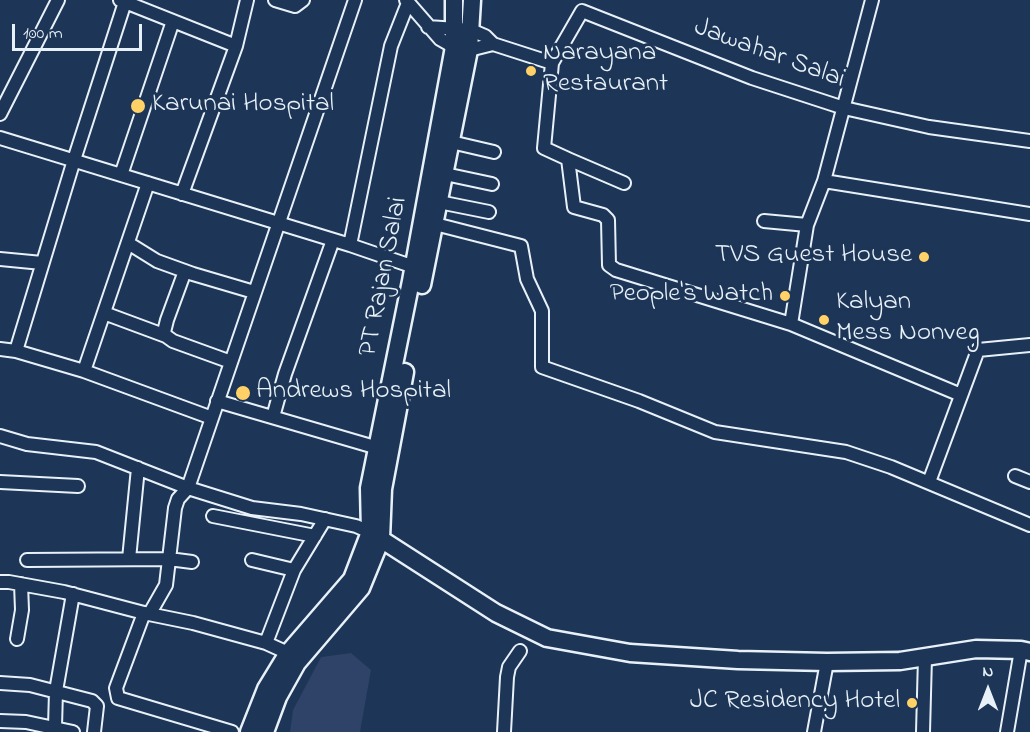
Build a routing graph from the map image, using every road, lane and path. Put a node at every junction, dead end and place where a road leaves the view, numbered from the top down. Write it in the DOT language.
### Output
graph roads {
  1 [pos="58,0"];
  2 [pos="247,0"];
  3 [pos="275,0"];
  4 [pos="303,0"];
  5 [pos="355,0"];
  6 [pos="454,0"];
  7 [pos="872,0"];
  8 [pos="122,1"];
  9 [pos="407,1"];
  10 [pos="584,5"];
  11 [pos="470,14"];
  12 [pos="173,21"];
  13 [pos="428,27"];
  14 [pos="493,44"];
  15 [pos="236,46"];
  16 [pos="462,48"];
  17 [pos="552,63"];
  18 [pos="844,108"];
  19 [pos="0,114"];
  20 [pos="0,138"];
  21 [pos="1030,141"];
  22 [pos="451,142"];
  23 [pos="494,152"];
  24 [pos="568,159"];
  25 [pos="74,160"];
  26 [pos="444,174"];
  27 [pos="121,175"];
  28 [pos="824,181"];
  29 [pos="148,183"];
  30 [pos="624,183"];
  31 [pos="492,184"];
  32 [pos="182,194"];
  33 [pos="439,202"];
  34 [pos="489,212"];
  35 [pos="1030,214"];
  36 [pos="764,221"];
  37 [pos="278,223"];
  38 [pos="435,224"];
  39 [pos="807,225"];
  40 [pos="333,240"];
  41 [pos="128,243"];
  42 [pos="350,245"];
  43 [pos="0,260"];
  44 [pos="42,263"];
  45 [pos="419,269"];
  46 [pos="185,271"];
  47 [pos="255,292"];
  48 [pos="104,313"];
  49 [pos="791,324"];
  50 [pos="166,336"];
  51 [pos="1030,345"];
  52 [pos="0,349"];
  53 [pos="16,351"];
  54 [pos="231,362"];
  55 [pos="84,371"];
  56 [pos="397,383"];
  57 [pos="961,395"];
  58 [pos="217,401"];
  59 [pos="273,417"];
  60 [pos="212,418"];
  61 [pos="0,436"];
  62 [pos="378,448"];
  63 [pos="138,468"];
  64 [pos="1015,476"];
  65 [pos="0,482"];
  66 [pos="929,482"];
  67 [pos="1030,482"];
  68 [pos="78,486"];
  69 [pos="188,488"];
  70 [pos="213,516"];
  71 [pos="325,519"];
  72 [pos="1030,525"];
  73 [pos="315,536"];
  74 [pos="375,536"];
  75 [pos="129,559"];
  76 [pos="169,559"];
  77 [pos="27,560"];
  78 [pos="252,560"];
  79 [pos="192,562"];
  80 [pos="294,570"];
  81 [pos="0,582"];
  82 [pos="21,584"];
  83 [pos="73,594"];
  84 [pos="147,613"];
  85 [pos="17,639"];
  86 [pos="266,643"];
  87 [pos="520,651"];
  88 [pos="1025,651"];
  89 [pos="925,657"];
  90 [pos="292,658"];
  91 [pos="827,662"];
  92 [pos="0,683"];
  93 [pos="56,692"];
  94 [pos="0,721"];
  95 [pos="55,727"];
  96 [pos="73,732"];
  97 [pos="94,732"];
  98 [pos="232,732"];
  99 [pos="249,732"];
  100 [pos="266,732"];
  101 [pos="504,732"];
  102 [pos="814,732"];
  103 [pos="923,732"];
  104 [pos="1007,732"];
  1 -- 19 [label="street"];
  2 -- 15 [label="street"];
  3 -- 4 [label="street"];
  5 -- 37 [label="street"];
  6 -- 11 [label="main road"];
  7 -- 18 [label="street"];
  8 -- 12 [label="street"];
  8 -- 25 [label="street"];
  9 -- 13 [label="street"];
  9 -- 42 [label="street"];
  10 -- 17 [label="street, Jawahar Salai"];
  10 -- 18 [label="street, Jawahar Salai"];
  11 -- 13 [label="street"];
  11 -- 14 [label="street"];
  11 -- 16 [label="main road"];
  12 -- 15 [label="street"];
  12 -- 27 [label="street"];
  13 -- 16 [label="street"];
  14 -- 16 [label="street"];
  14 -- 17 [label="street"];
  15 -- 32 [label="street"];
  16 -- 22 [label="main road, PT Rajan Salai"];
  16 -- 45 [label="main road, PT Rajan Salai"];
  17 -- 24 [label="street"];
  18 -- 21 [label="street, Jawahar Salai"];
  18 -- 28 [label="street"];
  20 -- 25 [label="street"];
  22 -- 23 [label="street"];
  22 -- 26 [label="main road, PT Rajan Salai"];
  24 -- 30 [label="street"];
  24 -- 49 [label="street"];
  25 -- 27 [label="street"];
  25 -- 44 [label="street"];
  26 -- 31 [label="street"];
  26 -- 33 [label="main road, PT Rajan Salai"];
  27 -- 29 [label="street"];
  28 -- 35 [label="street"];
  28 -- 39 [label="street"];
  29 -- 32 [label="street"];
  29 -- 41 [label="street"];
  32 -- 37 [label="street"];
  33 -- 34 [label="street"];
  33 -- 38 [label="main road, PT Rajan Salai"];
  36 -- 39 [label="street"];
  37 -- 40 [label="street"];
  37 -- 47 [label="street"];
  38 -- 45 [label="main road, PT Rajan Salai"];
  38 -- 66 [label="street"];
  39 -- 49 [label="street"];
  40 -- 42 [label="street"];
  40 -- 59 [label="street"];
  41 -- 46 [label="street"];
  41 -- 48 [label="street"];
  42 -- 45 [label="street"];
  43 -- 44 [label="street"];
  44 -- 53 [label="street"];
  45 -- 56 [label="main road, PT Rajan Salai"];
  46 -- 47 [label="street"];
  46 -- 50 [label="street"];
  47 -- 54 [label="street"];
  48 -- 50 [label="street"];
  48 -- 55 [label="street"];
  49 -- 57 [label="street"];
  50 -- 54 [label="street"];
  51 -- 57 [label="street"];
  52 -- 53 [label="street"];
  53 -- 55 [label="street"];
  54 -- 58 [label="street"];
  55 -- 60 [label="street"];
  56 -- 62 [label="main road, PT Rajan Salai"];
  56 -- 74 [label="main road, PT Rajan Salai"];
  57 -- 66 [label="street"];
  58 -- 59 [label="street"];
  58 -- 60 [label="street"];
  59 -- 62 [label="street"];
  60 -- 69 [label="street"];
  61 -- 63 [label="street"];
  62 -- 74 [label="main road, PT Rajan Salai"];
  63 -- 69 [label="street"];
  63 -- 75 [label="street"];
  64 -- 67 [label="street"];
  65 -- 68 [label="street"];
  66 -- 72 [label="street"];
  69 -- 71 [label="street"];
  69 -- 76 [label="street"];
  70 -- 73 [label="street"];
  71 -- 73 [label="street"];
  71 -- 74 [label="street"];
  73 -- 80 [label="street"];
  74 -- 90 [label="main road, PT Rajan Salai"];
  74 -- 91 [label="main road"];
  75 -- 76 [label="street"];
  75 -- 77 [label="street"];
  76 -- 79 [label="street"];
  76 -- 84 [label="street"];
  78 -- 80 [label="street"];
  80 -- 86 [label="street"];
  81 -- 82 [label="street"];
  82 -- 83 [label="street"];
  82 -- 85 [label="street"];
  83 -- 84 [label="street"];
  83 -- 93 [label="street"];
  84 -- 86 [label="street"];
  84 -- 98 [label="street"];
  86 -- 90 [label="street"];
  87 -- 101 [label="street"];
  88 -- 89 [label="main road"];
  88 -- 104 [label="street"];
  89 -- 91 [label="main road"];
  89 -- 103 [label="street"];
  90 -- 99 [label="main road, PT Rajan Salai"];
  90 -- 100 [label="main road, PT Rajan Salai"];
  91 -- 102 [label="street"];
  92 -- 93 [label="street"];
  93 -- 95 [label="street"];
  93 -- 97 [label="street"];
  94 -- 95 [label="street"];
  95 -- 96 [label="street"];
}
